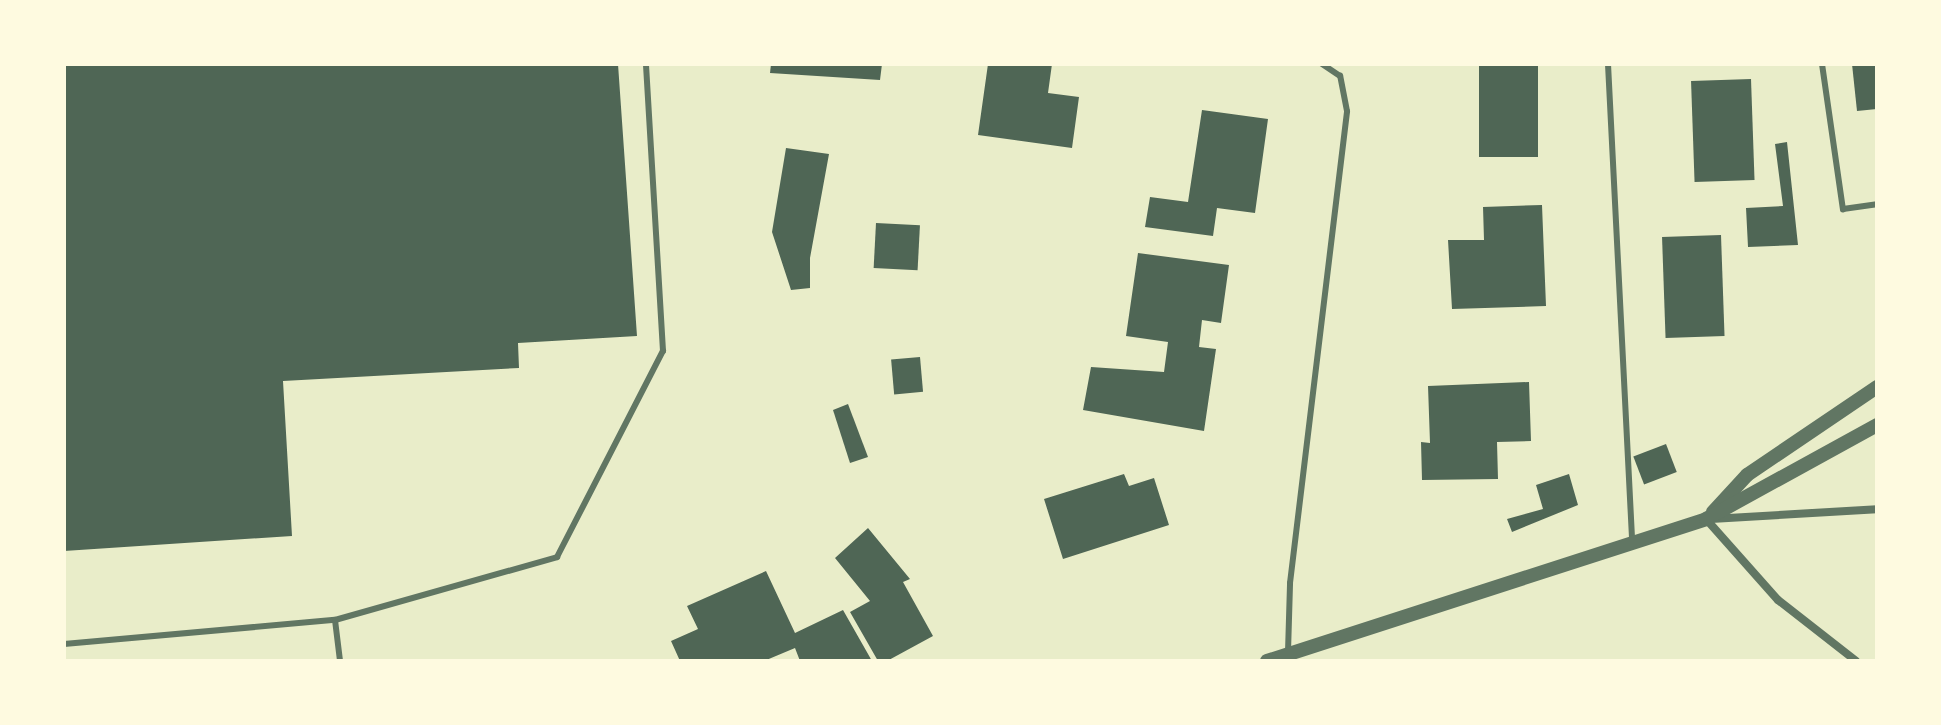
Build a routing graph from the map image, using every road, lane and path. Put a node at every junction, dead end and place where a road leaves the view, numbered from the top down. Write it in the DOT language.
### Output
graph roads {
  1 [pos="646,64"];
  2 [pos="1322,64"];
  3 [pos="1608,64"];
  4 [pos="1822,64"];
  5 [pos="1877,204"];
  6 [pos="1877,387"];
  7 [pos="1877,425"];
  8 [pos="1877,509"];
  9 [pos="1706,519"];
  10 [pos="1632,543"];
  11 [pos="335,620"];
  12 [pos="64,644"];
  13 [pos="1288,655"];
  14 [pos="340,661"];
  15 [pos="1267,661"];
  16 [pos="1856,661"];
  1 -- 11 [label="lane"];
  2 -- 13 [label="lane"];
  3 -- 10 [label="lane"];
  4 -- 5 [label="lane"];
  6 -- 9 [label="street"];
  7 -- 9 [label="street"];
  8 -- 9 [label="street"];
  9 -- 10 [label="street"];
  9 -- 16 [label="street"];
  10 -- 13 [label="street"];
  11 -- 12 [label="lane"];
  11 -- 14 [label="lane"];
  13 -- 15 [label="street"];
}
